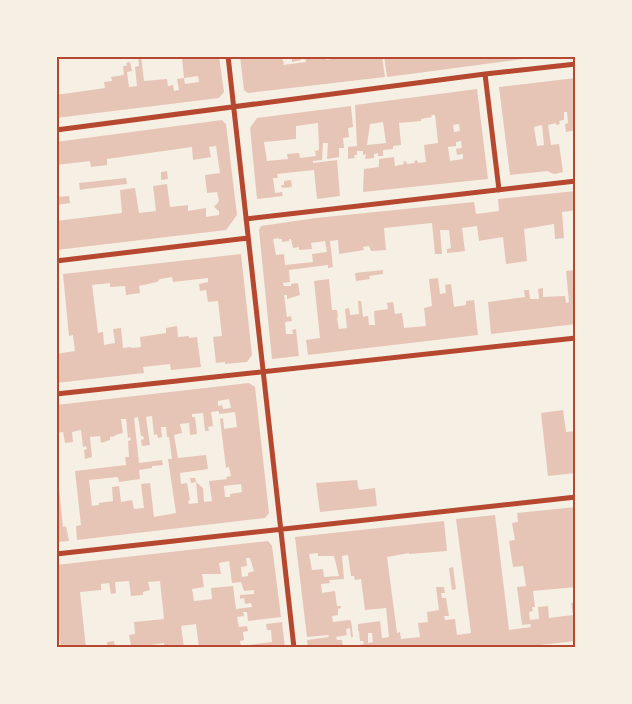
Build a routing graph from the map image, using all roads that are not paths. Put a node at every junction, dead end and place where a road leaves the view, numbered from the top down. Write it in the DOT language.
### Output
graph roads {
  1 [pos="228,56"];
  2 [pos="576,64"];
  3 [pos="485,74"];
  4 [pos="233,106"];
  5 [pos="56,130"];
  6 [pos="576,181"];
  7 [pos="499,190"];
  8 [pos="246,219"];
  9 [pos="248,238"];
  10 [pos="56,261"];
  11 [pos="576,338"];
  12 [pos="262,371"];
  13 [pos="56,394"];
  14 [pos="576,497"];
  15 [pos="280,529"];
  16 [pos="56,554"];
  17 [pos="294,648"];
  1 -- 4 [label="street"];
  2 -- 3 [label="street"];
  3 -- 4 [label="street"];
  3 -- 7 [label="street"];
  4 -- 5 [label="street"];
  4 -- 8 [label="street"];
  6 -- 7 [label="street"];
  7 -- 8 [label="street"];
  8 -- 9 [label="street"];
  9 -- 10 [label="street"];
  9 -- 12 [label="street"];
  11 -- 12 [label="street"];
  12 -- 13 [label="street"];
  12 -- 15 [label="street"];
  14 -- 15 [label="street"];
  15 -- 16 [label="street"];
  15 -- 17 [label="street"];
}
